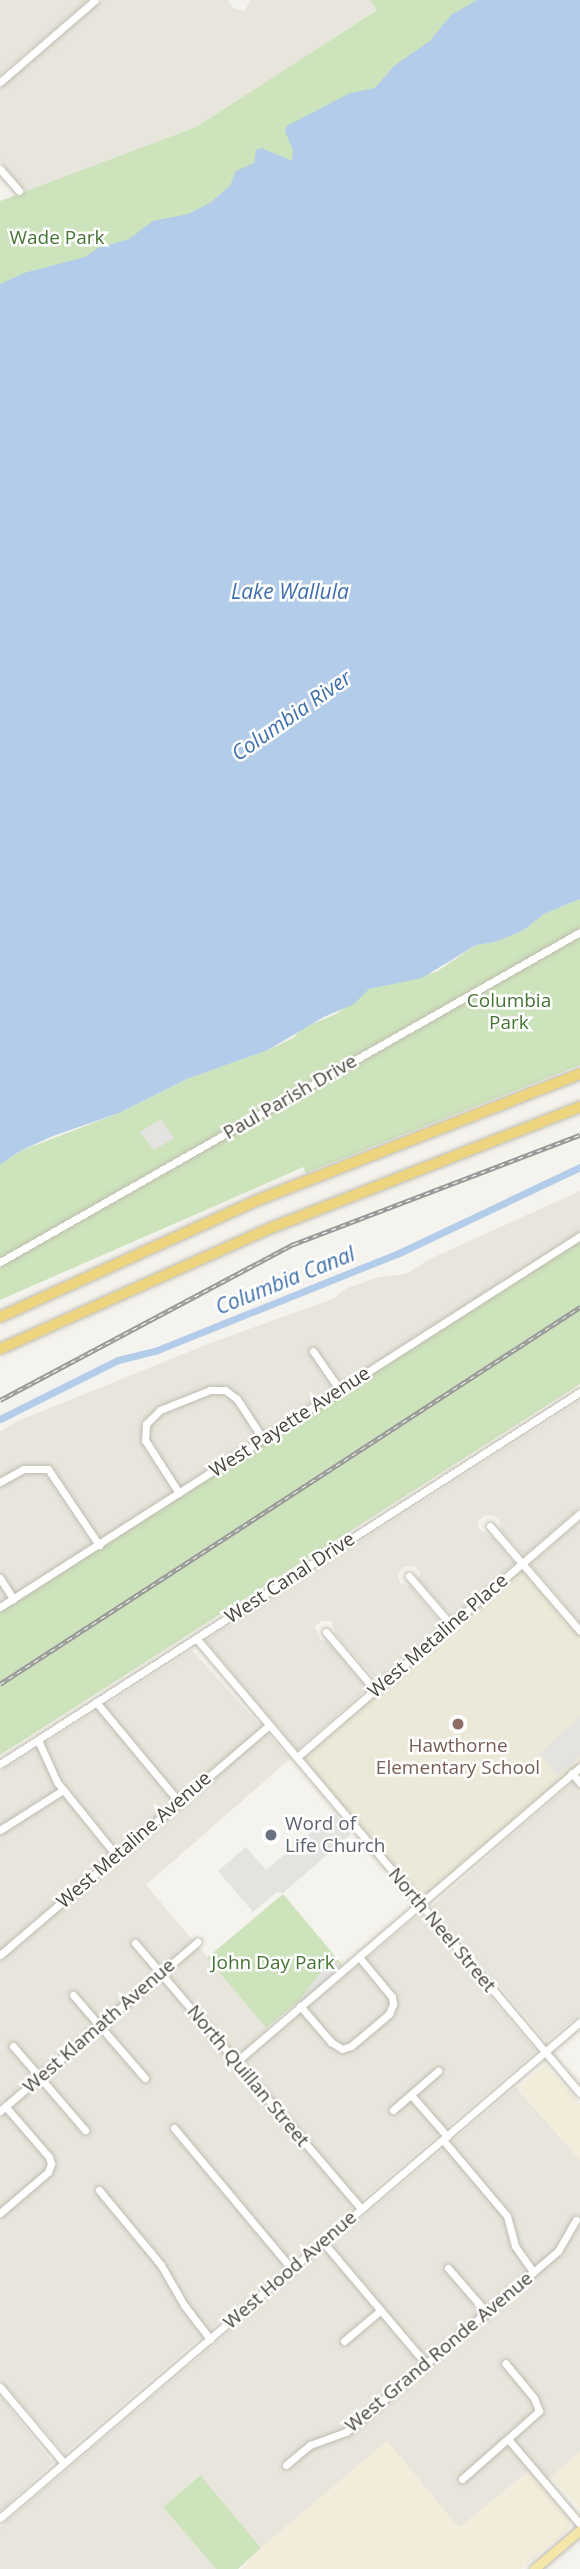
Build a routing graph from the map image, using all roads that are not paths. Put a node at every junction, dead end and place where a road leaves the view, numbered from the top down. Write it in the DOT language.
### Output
graph roads {
  1 [pos="95,0"];
  2 [pos="0,82"];
  3 [pos="0,169"];
  4 [pos="19,191"];
  5 [pos="580,932"];
  6 [pos="580,1074"];
  7 [pos="580,1107"];
  8 [pos="580,1236"];
  9 [pos="0,1262"];
  10 [pos="0,1317"];
  11 [pos="0,1349"];
  12 [pos="313,1351"];
  13 [pos="340,1389"];
  14 [pos="580,1392"];
  15 [pos="264,1439"];
  16 [pos="0,1482"];
  17 [pos="178,1493"];
  18 [pos="580,1514"];
  19 [pos="490,1526"];
  20 [pos="99,1545"];
  21 [pos="523,1563"];
  22 [pos="409,1576"];
  23 [pos="0,1578"];
  24 [pos="13,1599"];
  25 [pos="0,1607"];
  26 [pos="451,1625"];
  27 [pos="580,1630"];
  28 [pos="327,1632"];
  29 [pos="196,1638"];
  30 [pos="375,1690"];
  31 [pos="96,1702"];
  32 [pos="269,1725"];
  33 [pos="38,1740"];
  34 [pos="297,1758"];
  35 [pos="0,1764"];
  36 [pos="580,1767"];
  37 [pos="572,1773"];
  38 [pos="580,1783"];
  39 [pos="62,1790"];
  40 [pos="179,1802"];
  41 [pos="0,1830"];
  42 [pos="116,1855"];
  43 [pos="420,1904"];
  44 [pos="197,1942"];
  45 [pos="135,1943"];
  46 [pos="0,1955"];
  47 [pos="359,1956"];
  48 [pos="160,1973"];
  49 [pos="73,1995"];
  50 [pos="300,2007"];
  51 [pos="580,2022"];
  52 [pos="100,2026"];
  53 [pos="13,2046"];
  54 [pos="545,2052"];
  55 [pos="236,2062"];
  56 [pos="439,2071"];
  57 [pos="40,2077"];
  58 [pos="145,2078"];
  59 [pos="580,2093"];
  60 [pos="411,2095"];
  61 [pos="3,2109"];
  62 [pos="393,2110"];
  63 [pos="174,2128"];
  64 [pos="85,2130"];
  65 [pos="445,2138"];
  66 [pos="99,2190"];
  67 [pos="361,2209"];
  68 [pos="0,2213"];
  69 [pos="576,2220"];
  70 [pos="323,2242"];
  71 [pos="448,2268"];
  72 [pos="292,2269"];
  73 [pos="533,2272"];
  74 [pos="381,2310"];
  75 [pos="486,2313"];
  76 [pos="210,2339"];
  77 [pos="344,2341"];
  78 [pos="505,2363"];
  79 [pos="426,2364"];
  80 [pos="0,2387"];
  81 [pos="508,2439"];
  82 [pos="64,2463"];
  83 [pos="286,2465"];
  84 [pos="462,2479"];
  85 [pos="0,2518"];
  86 [pos="580,2524"];
  87 [pos="580,2530"];
  88 [pos="534,2569"];
  1 -- 2 [label="street"];
  3 -- 4 [label="street"];
  5 -- 9 [label="street, Paul Parish Drive"];
  6 -- 10 [label="highway"];
  7 -- 11 [label="highway"];
  8 -- 13 [label="street, West Payette Avenue"];
  12 -- 13 [label="street"];
  13 -- 15 [label="street, West Payette Avenue"];
  14 -- 29 [label="street, West Canal Drive"];
  15 -- 17 [label="street, West Payette Avenue"];
  15 -- 17 [label="street"];
  16 -- 20 [label="street"];
  17 -- 20 [label="street, West Payette Avenue"];
  18 -- 21 [label="street, West Metaline Place"];
  19 -- 21 [label="street"];
  20 -- 24 [label="street, West Payette Avenue"];
  21 -- 26 [label="street, West Metaline Place"];
  21 -- 27 [label="street"];
  22 -- 26 [label="street"];
  23 -- 24 [label="street"];
  24 -- 25 [label="street, West Payette Avenue"];
  26 -- 30 [label="street, West Metaline Place"];
  28 -- 30 [label="street"];
  29 -- 31 [label="street, West Canal Drive"];
  29 -- 32 [label="street, North Neel Street"];
  30 -- 34 [label="street, West Metaline Place"];
  31 -- 33 [label="street, West Canal Drive"];
  31 -- 40 [label="street"];
  32 -- 34 [label="street, North Neel Street"];
  32 -- 40 [label="street, West Metaline Avenue"];
  33 -- 35 [label="street, West Canal Drive"];
  33 -- 39 [label="street"];
  34 -- 43 [label="street, North Neel Street"];
  36 -- 37 [label="street"];
  37 -- 38 [label="street"];
  37 -- 43 [label="street"];
  39 -- 41 [label="street"];
  39 -- 42 [label="street"];
  40 -- 42 [label="street, West Metaline Avenue"];
  42 -- 46 [label="street, West Metaline Avenue"];
  43 -- 47 [label="street"];
  43 -- 54 [label="street, North Neel Street"];
  44 -- 48 [label="street, West Klamath Avenue"];
  45 -- 48 [label="street, North Quillan Street"];
  47 -- 50 [label="street"];
  47 -- 50 [label="street"];
  48 -- 52 [label="street, West Klamath Avenue"];
  48 -- 55 [label="street, North Quillan Street"];
  49 -- 52 [label="street"];
  50 -- 55 [label="street"];
  51 -- 54 [label="street, West Hood Avenue"];
  52 -- 57 [label="street, West Klamath Avenue"];
  52 -- 58 [label="street"];
  53 -- 57 [label="street"];
  54 -- 59 [label="street, North Neel Street"];
  54 -- 65 [label="street, West Hood Avenue"];
  55 -- 67 [label="street, North Quillan Street"];
  56 -- 60 [label="street"];
  57 -- 61 [label="street, West Klamath Avenue"];
  57 -- 64 [label="street"];
  60 -- 62 [label="street"];
  60 -- 65 [label="street"];
  61 -- 68 [label="street"];
  63 -- 72 [label="street"];
  65 -- 67 [label="street, West Hood Avenue"];
  65 -- 73 [label="street"];
  66 -- 76 [label="street"];
  67 -- 70 [label="street, West Hood Avenue"];
  69 -- 73 [label="street, West Grand Ronde Avenue"];
  70 -- 72 [label="street, West Hood Avenue"];
  70 -- 74 [label="street"];
  71 -- 75 [label="street"];
  72 -- 76 [label="street, West Hood Avenue"];
  73 -- 75 [label="street, West Grand Ronde Avenue"];
  74 -- 77 [label="street"];
  74 -- 79 [label="street"];
  75 -- 79 [label="street, West Grand Ronde Avenue"];
  76 -- 82 [label="street, West Hood Avenue"];
  78 -- 81 [label="street"];
  79 -- 83 [label="street, West Grand Ronde Avenue"];
  80 -- 82 [label="street"];
  81 -- 84 [label="street"];
  81 -- 86 [label="street"];
  82 -- 85 [label="street, West Hood Avenue"];
  87 -- 88 [label="main road"];
}
